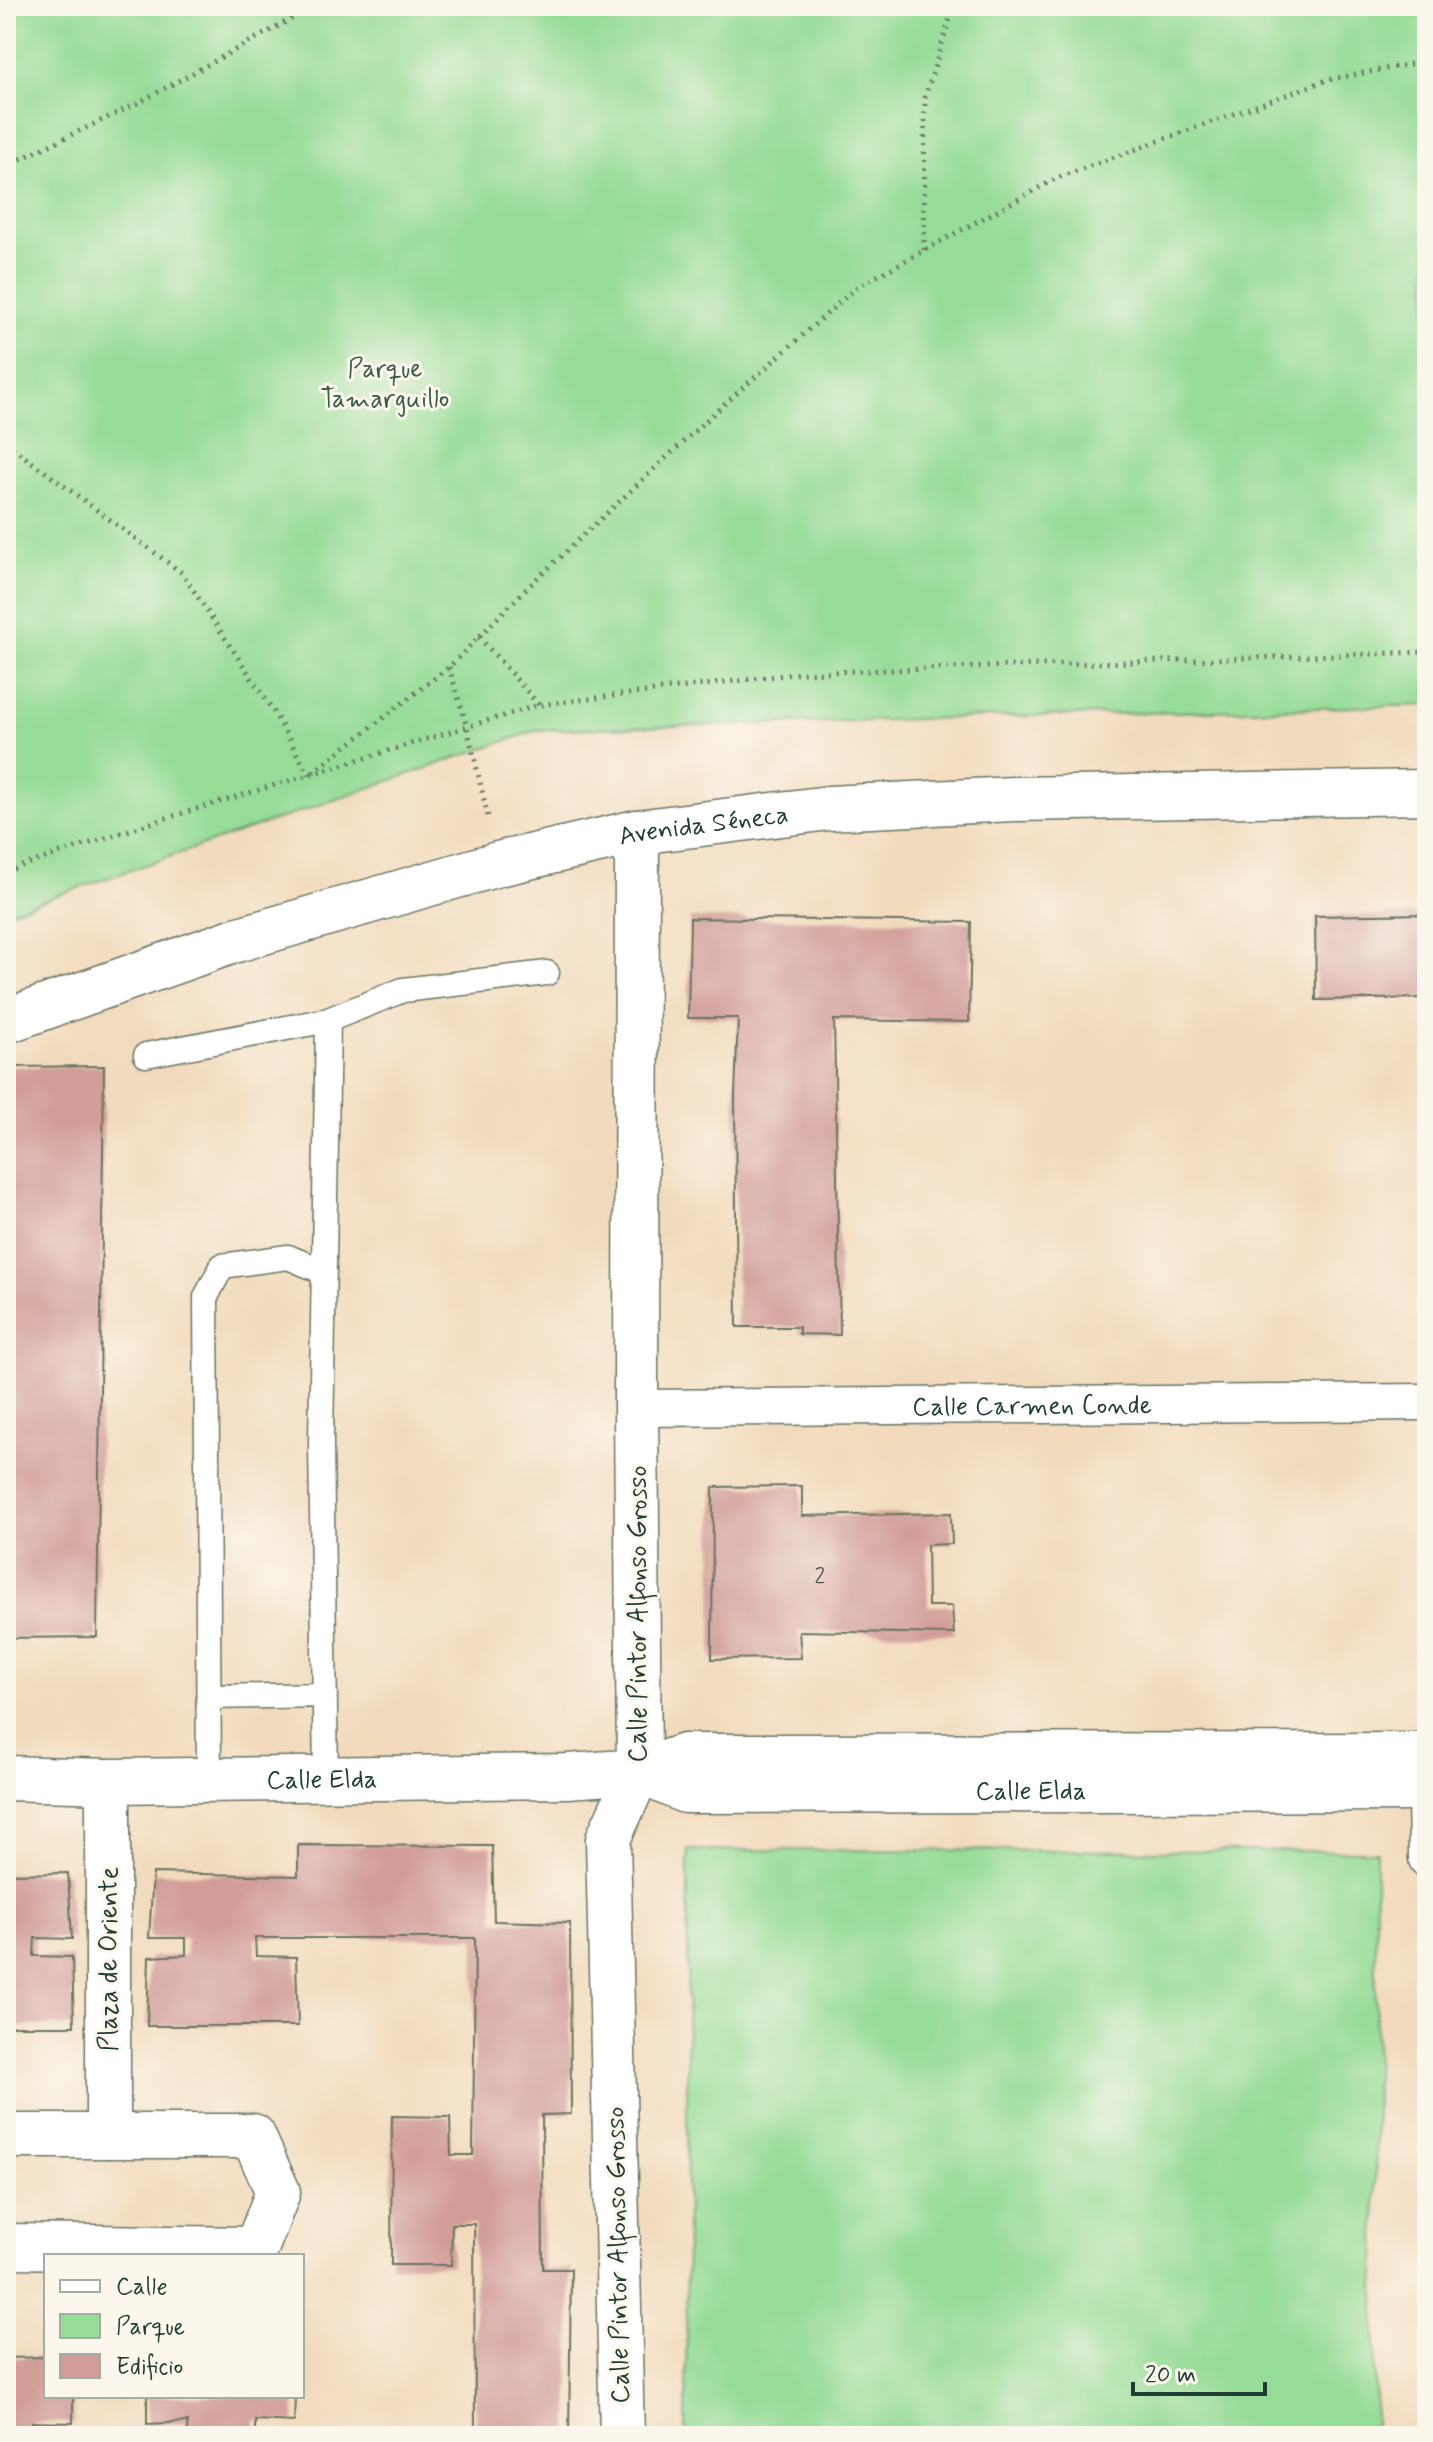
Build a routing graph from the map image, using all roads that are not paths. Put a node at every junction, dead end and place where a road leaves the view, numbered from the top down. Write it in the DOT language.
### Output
graph roads {
  1 [pos="1427,792"];
  2 [pos="637,832"];
  3 [pos="547,973"];
  4 [pos="328,1020"];
  5 [pos="6,1021"];
  6 [pos="146,1055"];
  7 [pos="324,1272"];
  8 [pos="1427,1402"];
  9 [pos="636,1408"];
  10 [pos="325,1695"];
  11 [pos="209,1697"];
  12 [pos="1427,1755"];
  13 [pos="639,1771"];
  14 [pos="6,1778"];
  15 [pos="326,1778"];
  16 [pos="209,1780"];
  17 [pos="108,1781"];
  18 [pos="1427,1789"];
  19 [pos="1427,1859"];
  20 [pos="6,2136"];
  21 [pos="108,2136"];
  22 [pos="6,2246"];
  23 [pos="622,2436"];
  1 -- 2 [label="street, Avenida Séneca"];
  2 -- 5 [label="street, Avenida Séneca"];
  2 -- 9 [label="street, Calle Pintor Alfonso Grosso"];
  3 -- 4 [label="lane"];
  4 -- 6 [label="lane"];
  4 -- 7 [label="lane"];
  7 -- 10 [label="lane"];
  7 -- 11 [label="lane"];
  8 -- 9 [label="street, Calle Carmen Conde"];
  9 -- 13 [label="street, Calle Pintor Alfonso Grosso"];
  10 -- 11 [label="lane"];
  10 -- 15 [label="lane"];
  11 -- 16 [label="lane"];
  12 -- 13 [label="street, Calle Elda"];
  13 -- 15 [label="street, Calle Elda"];
  13 -- 18 [label="street, Calle Elda"];
  13 -- 23 [label="street, Calle Pintor Alfonso Grosso"];
  14 -- 17 [label="street, Calle Elda"];
  15 -- 16 [label="street, Calle Elda"];
  16 -- 17 [label="street, Calle Elda"];
  17 -- 21 [label="street, Plaza de Oriente"];
  18 -- 19 [label="street"];
  20 -- 21 [label="street"];
  21 -- 22 [label="street"];
}
